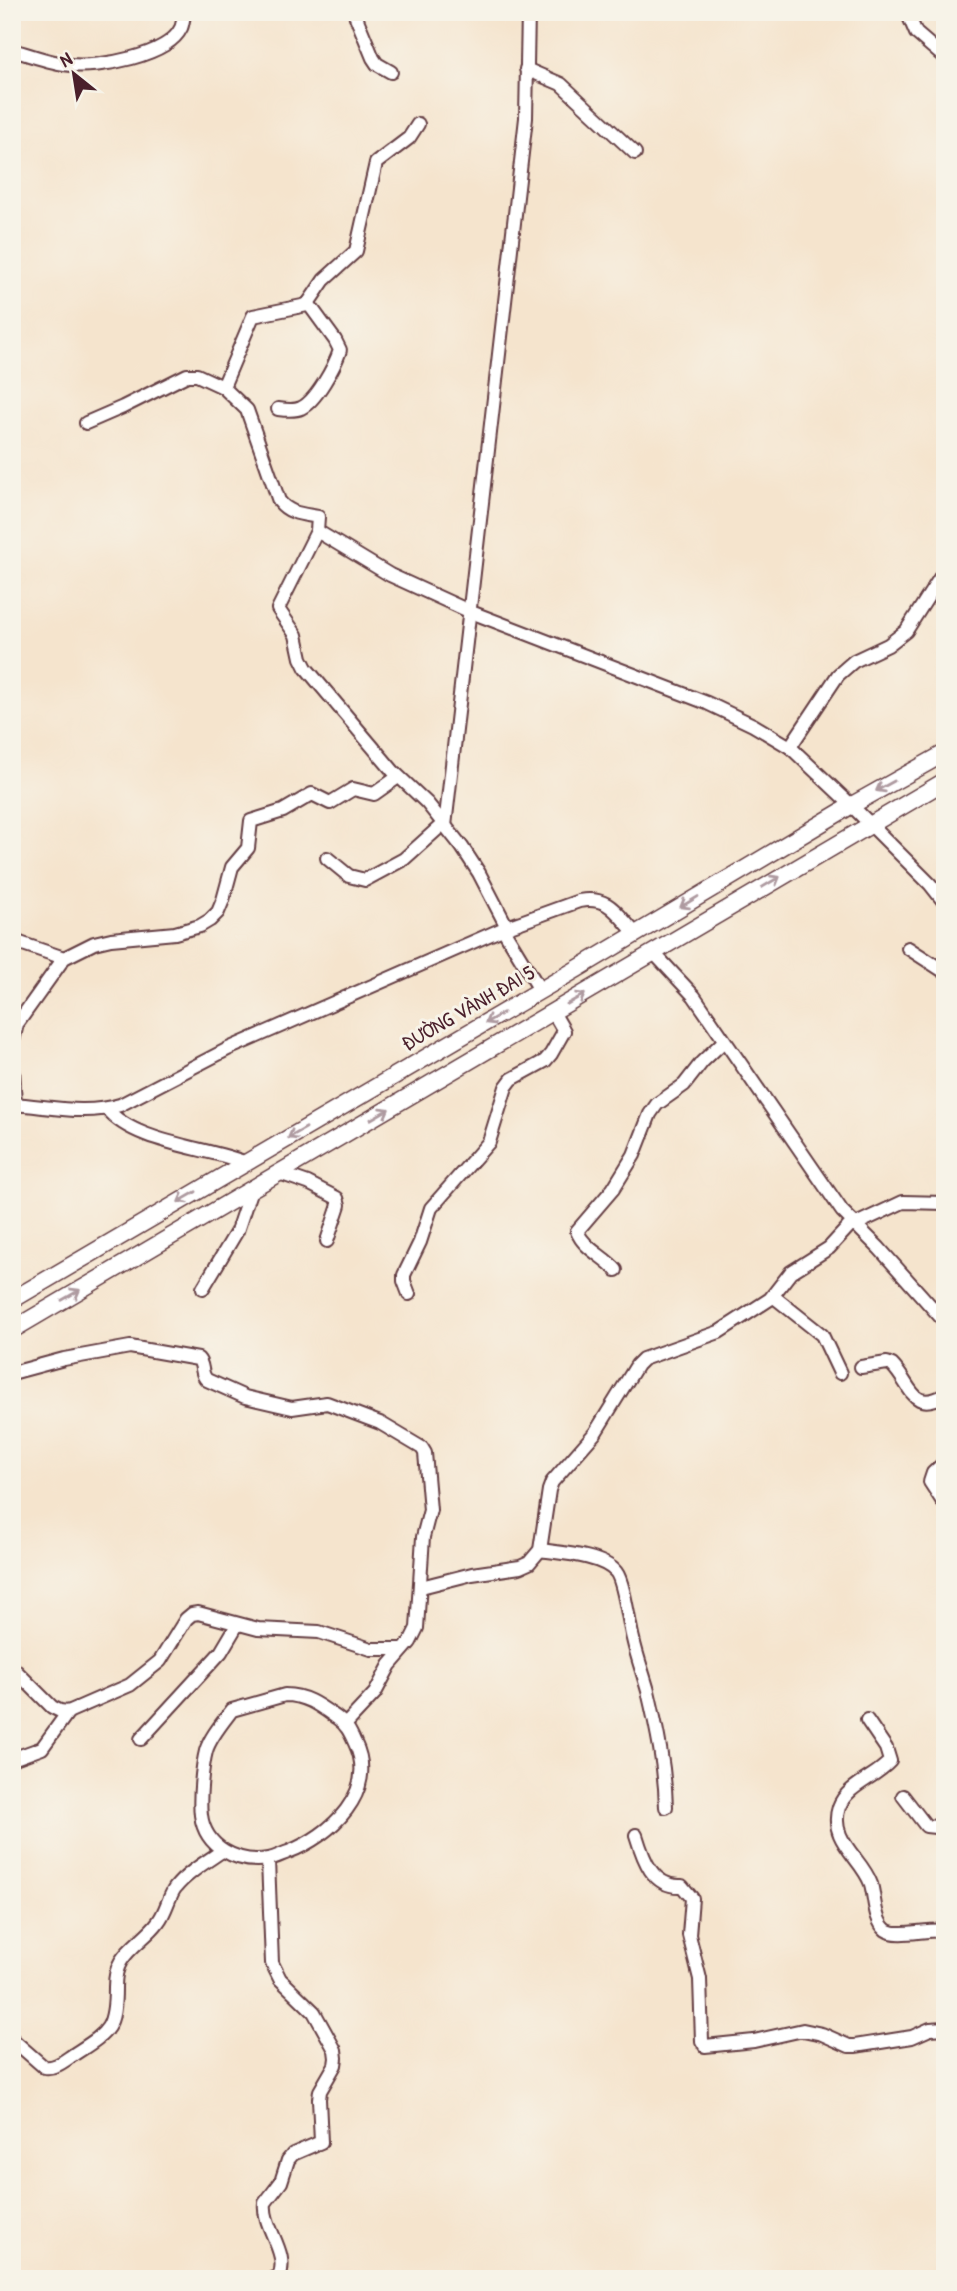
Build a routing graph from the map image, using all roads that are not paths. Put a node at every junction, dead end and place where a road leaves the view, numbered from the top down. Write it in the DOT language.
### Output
graph roads {
  1 [pos="185,12"];
  2 [pos="354,12"];
  3 [pos="527,12"];
  4 [pos="907,12"];
  5 [pos="12,50"];
  6 [pos="945,58"];
  7 [pos="526,69"];
  8 [pos="391,72"];
  9 [pos="418,124"];
  10 [pos="635,153"];
  11 [pos="308,303"];
  12 [pos="223,387"];
  13 [pos="278,409"];
  14 [pos="86,423"];
  15 [pos="317,531"];
  16 [pos="945,570"];
  17 [pos="471,612"];
  18 [pos="790,747"];
  19 [pos="945,753"];
  20 [pos="398,777"];
  21 [pos="945,781"];
  22 [pos="852,805"];
  23 [pos="870,824"];
  24 [pos="444,825"];
  25 [pos="327,858"];
  26 [pos="945,903"];
  27 [pos="505,928"];
  28 [pos="636,934"];
  29 [pos="12,938"];
  30 [pos="908,948"];
  31 [pos="654,953"];
  32 [pos="64,958"];
  33 [pos="945,972"];
  34 [pos="540,990"];
  35 [pos="553,1012"];
  36 [pos="724,1041"];
  37 [pos="12,1048"];
  38 [pos="14,1104"];
  39 [pos="107,1109"];
  40 [pos="246,1163"];
  41 [pos="279,1173"];
  42 [pos="251,1189"];
  43 [pos="945,1203"];
  44 [pos="853,1224"];
  45 [pos="327,1241"];
  46 [pos="616,1270"];
  47 [pos="203,1288"];
  48 [pos="409,1294"];
  49 [pos="773,1296"];
  50 [pos="12,1300"];
  51 [pos="945,1322"];
  52 [pos="12,1329"];
  53 [pos="861,1367"];
  54 [pos="12,1373"];
  55 [pos="840,1373"];
  56 [pos="945,1395"];
  57 [pos="945,1462"];
  58 [pos="945,1504"];
  59 [pos="540,1550"];
  60 [pos="421,1587"];
  61 [pos="237,1625"];
  62 [pos="403,1649"];
  63 [pos="12,1667"];
  64 [pos="68,1712"];
  65 [pos="867,1720"];
  66 [pos="346,1724"];
  67 [pos="141,1739"];
  68 [pos="12,1759"];
  69 [pos="903,1796"];
  70 [pos="666,1807"];
  71 [pos="945,1828"];
  72 [pos="636,1835"];
  73 [pos="222,1851"];
  74 [pos="268,1860"];
  75 [pos="945,1931"];
  76 [pos="945,2028"];
  77 [pos="12,2039"];
  78 [pos="277,2278"];
  1 -- 5 [label="street"];
  2 -- 8 [label="street"];
  3 -- 7 [label="street"];
  4 -- 6 [label="street"];
  7 -- 10 [label="street"];
  7 -- 17 [label="street"];
  9 -- 11 [label="street"];
  11 -- 12 [label="street"];
  11 -- 13 [label="street"];
  12 -- 14 [label="street"];
  12 -- 15 [label="street"];
  15 -- 17 [label="street"];
  15 -- 20 [label="street"];
  16 -- 18 [label="street"];
  17 -- 18 [label="street"];
  17 -- 24 [label="street"];
  18 -- 22 [label="street"];
  19 -- 22 [label="main road, ĐƯỜNG VÀNH ĐAI 5, one-way"];
  20 -- 24 [label="street"];
  20 -- 32 [label="street"];
  21 -- 23 [label="main road"];
  22 -- 23 [label="street"];
  22 -- 28 [label="main road, ĐƯỜNG VÀNH ĐAI 5, one-way"];
  23 -- 26 [label="street"];
  31 -- 23 [label="main road, one-way"];
  24 -- 25 [label="street"];
  24 -- 27 [label="street"];
  27 -- 28 [label="street"];
  27 -- 34 [label="street"];
  27 -- 39 [label="street"];
  28 -- 34 [label="main road, ĐƯỜNG VÀNH ĐAI 5"];
  29 -- 32 [label="street"];
  30 -- 33 [label="street"];
  35 -- 31 [label="main road, one-way"];
  31 -- 36 [label="street"];
  32 -- 37 [label="street"];
  34 -- 40 [label="main road, ĐƯỜNG VÀNH ĐAI 5, one-way"];
  41 -- 35 [label="main road, one-way"];
  35 -- 48 [label="street"];
  36 -- 44 [label="street"];
  36 -- 46 [label="street"];
  37 -- 38 [label="street"];
  38 -- 39 [label="street"];
  39 -- 40 [label="street"];
  40 -- 50 [label="main road, ĐƯỜNG VÀNH ĐAI 5, one-way"];
  41 -- 42 [label="main road"];
  41 -- 45 [label="street"];
  42 -- 47 [label="street"];
  52 -- 42 [label="main road, one-way"];
  43 -- 44 [label="street"];
  44 -- 49 [label="street"];
  44 -- 51 [label="street"];
  49 -- 55 [label="street"];
  49 -- 59 [label="street"];
  53 -- 56 [label="street"];
  54 -- 60 [label="street"];
  57 -- 58 [label="street"];
  59 -- 60 [label="street"];
  59 -- 70 [label="street"];
  60 -- 62 [label="street"];
  61 -- 62 [label="street"];
  61 -- 64 [label="street"];
  61 -- 67 [label="street"];
  62 -- 66 [label="street"];
  63 -- 64 [label="street"];
  64 -- 68 [label="street"];
  65 -- 75 [label="street"];
  66 -- 73 [label="street"];
  66 -- 74 [label="street"];
  69 -- 71 [label="street"];
  72 -- 76 [label="street"];
  73 -- 74 [label="street"];
  73 -- 77 [label="street"];
  74 -- 78 [label="street"];
}
